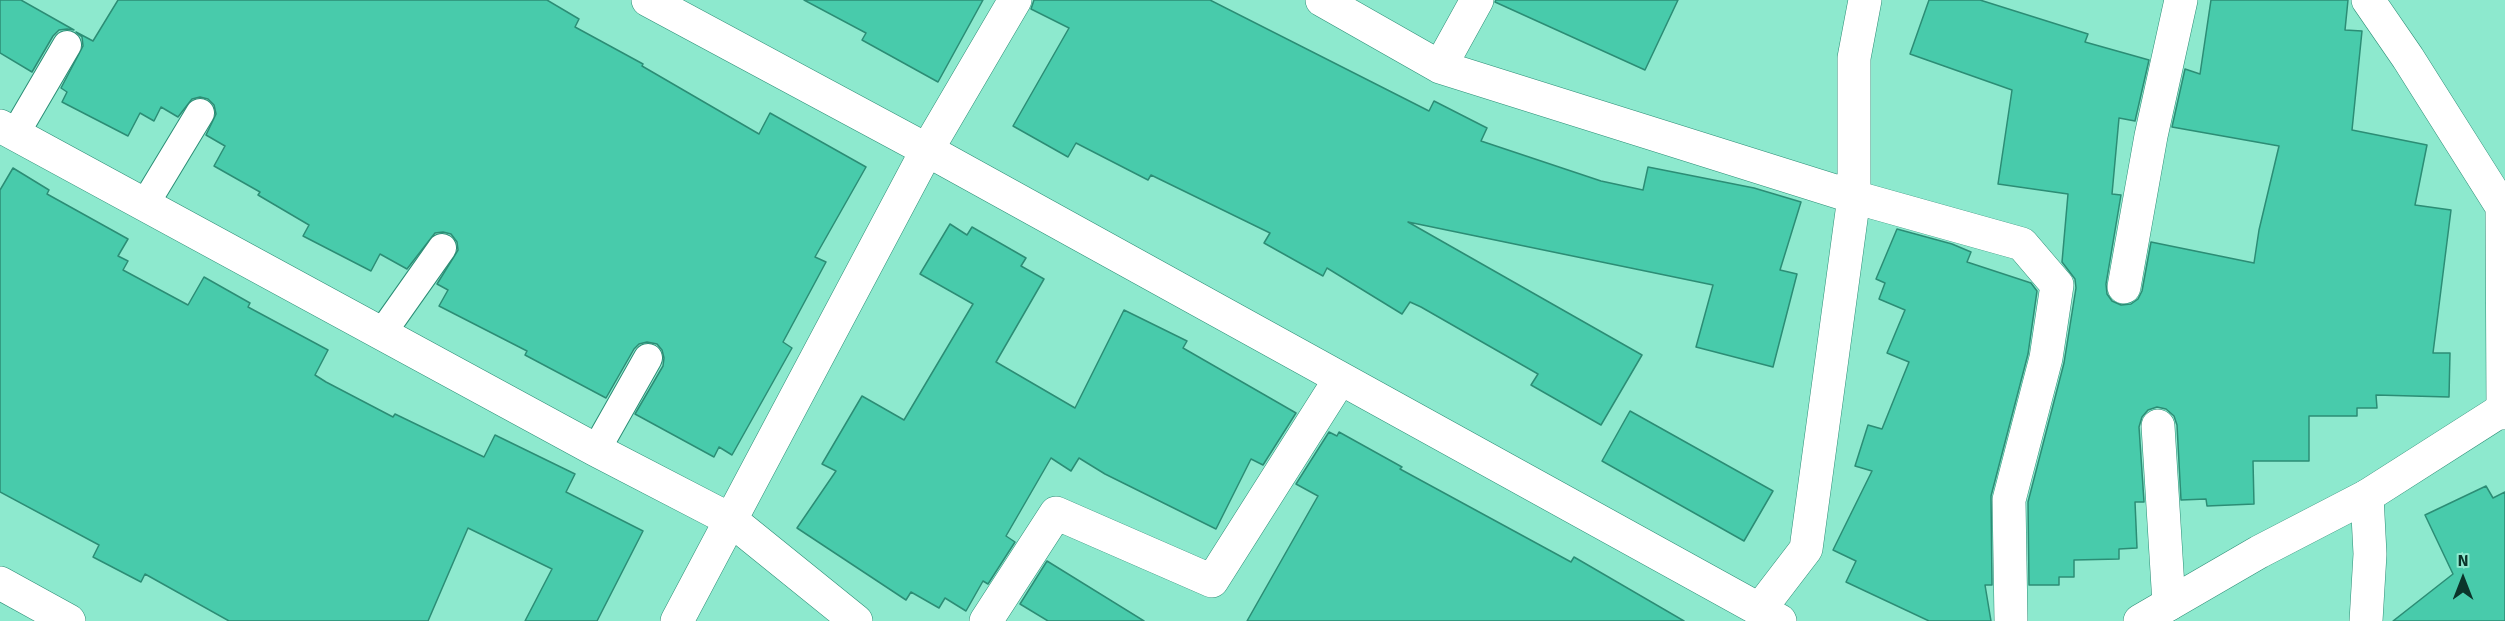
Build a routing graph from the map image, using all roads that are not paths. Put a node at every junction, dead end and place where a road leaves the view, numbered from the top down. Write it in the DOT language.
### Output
graph roads {
  1 [pos="648,0"];
  2 [pos="1015,0"];
  3 [pos="1322,0"];
  4 [pos="1477,0"];
  5 [pos="1865,0"];
  6 [pos="2181,0"];
  7 [pos="2368,0"];
  8 [pos="67,45"];
  9 [pos="1440,67"];
  10 [pos="200,113"];
  11 [pos="8,130"];
  12 [pos="927,150"];
  13 [pos="1854,197"];
  14 [pos="145,204"];
  15 [pos="442,248"];
  16 [pos="2124,287"];
  17 [pos="382,333"];
  18 [pos="648,358"];
  19 [pos="1341,379"];
  20 [pos="2504,410"];
  21 [pos="2158,426"];
  22 [pos="596,450"];
  23 [pos="2367,496"];
  24 [pos="731,520"];
  25 [pos="0,584"];
  26 [pos="2169,604"];
  27 [pos="1770,615"];
  28 [pos="69,621"];
  29 [pos="677,621"];
  30 [pos="856,621"];
  31 [pos="986,621"];
  32 [pos="2010,621"];
  33 [pos="2140,621"];
  34 [pos="2366,621"];
  1 -- 12 [label="street"];
  2 -- 12 [label="street"];
  3 -- 9 [label="street"];
  4 -- 9 [label="street"];
  5 -- 13 [label="street"];
  6 -- 16 [label="street"];
  7 -- 20 [label="street"];
  8 -- 11 [label="lane"];
  9 -- 13 [label="street"];
  10 -- 14 [label="lane"];
  11 -- 14 [label="street"];
  12 -- 19 [label="street"];
  12 -- 24 [label="street"];
  13 -- 27 [label="street"];
  13 -- 32 [label="street"];
  14 -- 17 [label="street"];
  15 -- 17 [label="lane"];
  17 -- 22 [label="street"];
  18 -- 22 [label="lane"];
  19 -- 27 [label="street"];
  19 -- 31 [label="street"];
  20 -- 23 [label="street"];
  21 -- 26 [label="street"];
  22 -- 24 [label="street"];
  23 -- 26 [label="street"];
  23 -- 34 [label="street"];
  24 -- 29 [label="street"];
  24 -- 30 [label="street"];
  25 -- 28 [label="street"];
  26 -- 33 [label="street"];
}
